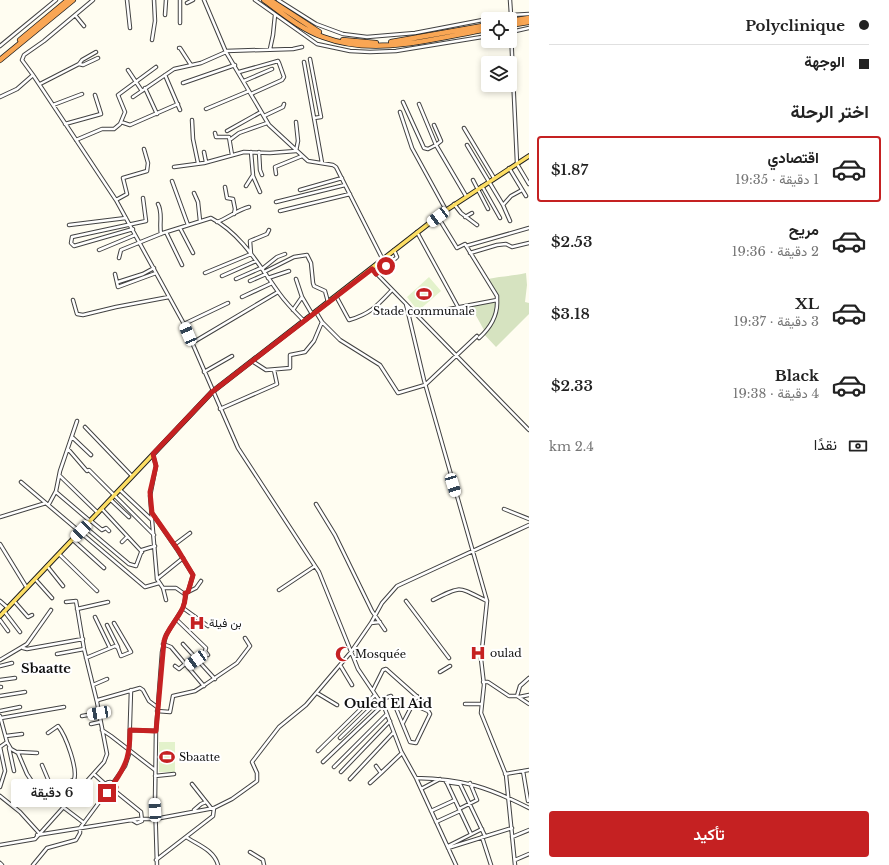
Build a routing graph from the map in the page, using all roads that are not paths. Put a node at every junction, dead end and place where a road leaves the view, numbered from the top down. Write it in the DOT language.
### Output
graph roads {
  1 [pos="56,0"];
  2 [pos="68,0"];
  3 [pos="73,0"];
  4 [pos="93,0"];
  5 [pos="127,0"];
  6 [pos="154,0"];
  7 [pos="166,0"];
  8 [pos="180,0"];
  9 [pos="193,0"];
  10 [pos="204,0"];
  11 [pos="255,0"];
  12 [pos="264,0"];
  13 [pos="270,0"];
  14 [pos="278,0"];
  15 [pos="510,0"];
  16 [pos="187,3"];
  17 [pos="511,12"];
  18 [pos="275,14"];
  19 [pos="529,14"];
  20 [pos="75,15"];
  21 [pos="165,15"];
  22 [pos="517,16"];
  23 [pos="529,18"];
  24 [pos="481,20"];
  25 [pos="517,20"];
  26 [pos="529,22"];
  27 [pos="180,23"];
  28 [pos="517,24"];
  29 [pos="84,26"];
  30 [pos="481,26"];
  31 [pos="130,28"];
  32 [pos="529,28"];
  33 [pos="481,30"];
  34 [pos="517,30"];
  35 [pos="481,37"];
  36 [pos="152,40"];
  37 [pos="0,46"];
  38 [pos="302,47"];
  39 [pos="179,48"];
  40 [pos="512,48"];
  41 [pos="270,49"];
  42 [pos="96,52"];
  43 [pos="226,52"];
  44 [pos="0,56"];
  45 [pos="98,58"];
  46 [pos="310,59"];
  47 [pos="0,60"];
  48 [pos="304,62"];
  49 [pos="79,64"];
  50 [pos="191,65"];
  51 [pos="234,65"];
  52 [pos="156,67"];
  53 [pos="272,69"];
  54 [pos="128,70"];
  55 [pos="239,72"];
  56 [pos="33,74"];
  57 [pos="165,75"];
  58 [pos="244,81"];
  59 [pos="136,82"];
  60 [pos="183,83"];
  61 [pos="40,84"];
  62 [pos="146,88"];
  63 [pos="142,91"];
  64 [pos="250,91"];
  65 [pos="82,94"];
  66 [pos="251,94"];
  67 [pos="96,96"];
  68 [pos="0,97"];
  69 [pos="133,97"];
  70 [pos="403,102"];
  71 [pos="178,104"];
  72 [pos="284,104"];
  73 [pos="419,104"];
  74 [pos="53,105"];
  75 [pos="206,109"];
  76 [pos="180,110"];
  77 [pos="261,112"];
  78 [pos="400,112"];
  79 [pos="157,114"];
  80 [pos="264,116"];
  81 [pos="314,118"];
  82 [pos="192,120"];
  83 [pos="121,122"];
  84 [pos="296,122"];
  85 [pos="267,123"];
  86 [pos="65,124"];
  87 [pos="434,125"];
  88 [pos="464,128"];
  89 [pos="227,131"];
  90 [pos="215,133"];
  91 [pos="231,139"];
  92 [pos="76,140"];
  93 [pos="436,145"];
  94 [pos="467,145"];
  95 [pos="144,149"];
  96 [pos="296,150"];
  97 [pos="204,152"];
  98 [pos="251,152"];
  99 [pos="259,152"];
  100 [pos="232,155"];
  101 [pos="302,156"];
  102 [pos="529,156"];
  103 [pos="206,162"];
  104 [pos="322,163"];
  105 [pos="198,164"];
  106 [pos="517,164"];
  107 [pos="174,167"];
  108 [pos="509,168"];
  109 [pos="276,174"];
  110 [pos="253,175"];
  111 [pos="262,175"];
  112 [pos="342,178"];
  113 [pos="494,178"];
  114 [pos="473,180"];
  115 [pos="172,181"];
  116 [pos="488,182"];
  117 [pos="529,184"];
  118 [pos="345,185"];
  119 [pos="246,186"];
  120 [pos="482,186"];
  121 [pos="225,187"];
  122 [pos="477,189"];
  123 [pos="300,190"];
  124 [pos="522,190"];
  125 [pos="260,192"];
  126 [pos="194,193"];
  127 [pos="350,194"];
  128 [pos="466,196"];
  129 [pos="526,196"];
  130 [pos="143,198"];
  131 [pos="116,200"];
  132 [pos="276,202"];
  133 [pos="158,204"];
  134 [pos="454,204"];
  135 [pos="503,205"];
  136 [pos="249,207"];
  137 [pos="488,209"];
  138 [pos="446,210"];
  139 [pos="280,211"];
  140 [pos="472,213"];
  141 [pos="234,215"];
  142 [pos="438,217"];
  143 [pos="465,217"];
  144 [pos="126,218"];
  145 [pos="500,218"];
  146 [pos="200,221"];
  147 [pos="510,221"];
  148 [pos="217,222"];
  149 [pos="69,225"];
  150 [pos="130,225"];
  151 [pos="188,225"];
  152 [pos="477,225"];
  153 [pos="180,228"];
  154 [pos="529,228"];
  155 [pos="133,229"];
  156 [pos="269,230"];
  157 [pos="166,232"];
  158 [pos="417,232"];
  159 [pos="161,234"];
  160 [pos="136,235"];
  161 [pos="139,242"];
  162 [pos="529,243"];
  163 [pos="466,246"];
  164 [pos="99,250"];
  165 [pos="394,250"];
  166 [pos="193,253"];
  167 [pos="470,253"];
  168 [pos="251,254"];
  169 [pos="285,254"];
  170 [pos="119,258"];
  171 [pos="383,260"];
  172 [pos="256,261"];
  173 [pos="182,265"];
  174 [pos="154,268"];
  175 [pos="372,269"];
  176 [pos="263,271"];
  177 [pos="289,271"];
  178 [pos="156,273"];
  179 [pos="205,273"];
  180 [pos="115,274"];
  181 [pos="376,274"];
  182 [pos="222,276"];
  183 [pos="268,278"];
  184 [pos="236,279"];
  185 [pos="296,279"];
  186 [pos="118,282"];
  187 [pos="250,282"];
  188 [pos="272,283"];
  189 [pos="392,290"];
  190 [pos="278,292"];
  191 [pos="336,295"];
  192 [pos="169,297"];
  193 [pos="242,297"];
  194 [pos="302,297"];
  195 [pos="74,300"];
  196 [pos="497,300"];
  197 [pos="328,302"];
  198 [pos="228,303"];
  199 [pos="406,304"];
  200 [pos="458,307"];
  201 [pos="293,310"];
  202 [pos="316,312"];
  203 [pos="312,315"];
  204 [pos="417,316"];
  205 [pos="304,321"];
  206 [pos="322,322"];
  207 [pos="184,324"];
  208 [pos="192,343"];
  209 [pos="457,355"];
  210 [pos="232,356"];
  211 [pos="252,361"];
  212 [pos="274,370"];
  213 [pos="204,372"];
  214 [pos="425,385"];
  215 [pos="212,392"];
  216 [pos="220,409"];
  217 [pos="78,422"];
  218 [pos="85,427"];
  219 [pos="529,430"];
  220 [pos="72,437"];
  221 [pos="68,449"];
  222 [pos="153,454"];
  223 [pos="91,455"];
  224 [pos="59,475"];
  225 [pos="133,477"];
  226 [pos="21,482"];
  227 [pos="120,490"];
  228 [pos="56,491"];
  229 [pos="115,495"];
  230 [pos="111,500"];
  231 [pos="48,503"];
  232 [pos="316,504"];
  233 [pos="102,509"];
  234 [pos="504,509"];
  235 [pos="98,513"];
  236 [pos="152,513"];
  237 [pos="0,517"];
  238 [pos="129,517"];
  239 [pos="529,519"];
  240 [pos="152,520"];
  241 [pos="91,521"];
  242 [pos="529,525"];
  243 [pos="85,527"];
  244 [pos="81,531"];
  245 [pos="109,531"];
  246 [pos="190,533"];
  247 [pos="154,535"];
  248 [pos="127,537"];
  249 [pos="73,540"];
  250 [pos="122,542"];
  251 [pos="0,544"];
  252 [pos="174,545"];
  253 [pos="155,546"];
  254 [pos="472,551"];
  255 [pos="141,552"];
  256 [pos="59,554"];
  257 [pos="183,558"];
  258 [pos="47,566"];
  259 [pos="315,566"];
  260 [pos="104,568"];
  261 [pos="35,579"];
  262 [pos="158,581"];
  263 [pos="201,581"];
  264 [pos="63,586"];
  265 [pos="27,588"];
  266 [pos="163,588"];
  267 [pos="279,590"];
  268 [pos="98,591"];
  269 [pos="187,592"];
  270 [pos="52,598"];
  271 [pos="166,600"];
  272 [pos="433,600"];
  273 [pos="0,601"];
  274 [pos="14,601"];
  275 [pos="406,601"];
  276 [pos="487,601"];
  277 [pos="66,602"];
  278 [pos="108,602"];
  279 [pos="183,608"];
  280 [pos="77,609"];
  281 [pos="6,610"];
  282 [pos="50,610"];
  283 [pos="32,615"];
  284 [pos="375,615"];
  285 [pos="0,616"];
  286 [pos="95,617"];
  287 [pos="176,619"];
  288 [pos="0,620"];
  289 [pos="380,622"];
  290 [pos="114,623"];
  291 [pos="371,623"];
  292 [pos="107,625"];
  293 [pos="208,626"];
  294 [pos="385,630"];
  295 [pos="8,631"];
  296 [pos="20,632"];
  297 [pos="245,638"];
  298 [pos="83,639"];
  299 [pos="163,644"];
  300 [pos="183,644"];
  301 [pos="22,648"];
  302 [pos="110,648"];
  303 [pos="118,648"];
  304 [pos="84,649"];
  305 [pos="351,652"];
  306 [pos="57,654"];
  307 [pos="208,655"];
  308 [pos="86,658"];
  309 [pos="448,658"];
  310 [pos="0,660"];
  311 [pos="196,660"];
  312 [pos="12,663"];
  313 [pos="186,665"];
  314 [pos="340,665"];
  315 [pos="0,666"];
  316 [pos="175,666"];
  317 [pos="450,666"];
  318 [pos="440,672"];
  319 [pos="15,678"];
  320 [pos="529,678"];
  321 [pos="107,679"];
  322 [pos="215,679"];
  323 [pos="0,680"];
  324 [pos="483,682"];
  325 [pos="93,685"];
  326 [pos="204,686"];
  327 [pos="352,686"];
  328 [pos="131,690"];
  329 [pos="372,691"];
  330 [pos="25,692"];
  331 [pos="317,693"];
  332 [pos="375,695"];
  333 [pos="529,695"];
  334 [pos="0,696"];
  335 [pos="417,696"];
  336 [pos="518,697"];
  337 [pos="379,700"];
  338 [pos="96,702"];
  339 [pos="412,704"];
  340 [pos="465,704"];
  341 [pos="482,704"];
  342 [pos="529,704"];
  343 [pos="337,705"];
  344 [pos="383,705"];
  345 [pos="20,707"];
  346 [pos="64,707"];
  347 [pos="157,707"];
  348 [pos="0,711"];
  349 [pos="157,711"];
  350 [pos="428,711"];
  351 [pos="99,713"];
  352 [pos="387,714"];
  353 [pos="82,716"];
  354 [pos="0,717"];
  355 [pos="390,721"];
  356 [pos="100,722"];
  357 [pos="402,723"];
  358 [pos="91,724"];
  359 [pos="102,730"];
  360 [pos="130,730"];
  361 [pos="156,731"];
  362 [pos="48,733"];
  363 [pos="394,733"];
  364 [pos="22,734"];
  365 [pos="6,736"];
  366 [pos="340,738"];
  367 [pos="7,742"];
  368 [pos="9,746"];
  369 [pos="0,747"];
  370 [pos="130,751"];
  371 [pos="318,751"];
  372 [pos="18,752"];
  373 [pos="37,753"];
  374 [pos="402,753"];
  375 [pos="323,762"];
  376 [pos="42,765"];
  377 [pos="376,766"];
  378 [pos="334,767"];
  379 [pos="155,770"];
  380 [pos="523,770"];
  381 [pos="529,770"];
  382 [pos="14,771"];
  383 [pos="341,772"];
  384 [pos="381,773"];
  385 [pos="174,774"];
  386 [pos="505,774"];
  387 [pos="94,775"];
  388 [pos="155,776"];
  389 [pos="416,778"];
  390 [pos="350,779"];
  391 [pos="444,780"];
  392 [pos="114,783"];
  393 [pos="370,783"];
  394 [pos="470,783"];
  395 [pos="50,784"];
  396 [pos="105,784"];
  397 [pos="192,784"];
  398 [pos="0,787"];
  399 [pos="37,789"];
  400 [pos="421,789"];
  401 [pos="115,791"];
  402 [pos="29,792"];
  403 [pos="106,793"];
  404 [pos="0,796"];
  405 [pos="509,798"];
  406 [pos="455,800"];
  407 [pos="528,801"];
  408 [pos="207,802"];
  409 [pos="470,804"];
  410 [pos="63,807"];
  411 [pos="213,808"];
  412 [pos="529,808"];
  413 [pos="460,810"];
  414 [pos="193,811"];
  415 [pos="431,811"];
  416 [pos="156,819"];
  417 [pos="143,820"];
  418 [pos="436,822"];
  419 [pos="84,823"];
  420 [pos="80,828"];
  421 [pos="512,828"];
  422 [pos="482,829"];
  423 [pos="529,830"];
  424 [pos="39,834"];
  425 [pos="471,834"];
  426 [pos="186,837"];
  427 [pos="484,837"];
  428 [pos="512,837"];
  429 [pos="0,845"];
  430 [pos="448,847"];
  431 [pos="250,852"];
  432 [pos="529,854"];
  433 [pos="156,860"];
  434 [pos="514,860"];
  435 [pos="0,863"];
  436 [pos="2,865"];
  437 [pos="33,865"];
  438 [pos="154,865"];
  439 [pos="157,865"];
  440 [pos="218,865"];
  441 [pos="264,865"];
  442 [pos="456,865"];
  443 [pos="491,865"];
  444 [pos="515,865"];
  1 -- 37 [label="street"];
  2 -- 44 [label="highway"];
  3 -- 47 [label="highway"];
  4 -- 20 [label="street"];
  5 -- 31 [label="street"];
  6 -- 36 [label="street"];
  7 -- 21 [label="street"];
  8 -- 27 [label="street"];
  9 -- 16 [label="street"];
  10 -- 43 [label="street"];
  11 -- 18 [label="street"];
  12 -- 33 [label="highway"];
  13 -- 30 [label="highway"];
  14 -- 24 [label="street"];
  15 -- 17 [label="street"];
  18 -- 35 [label="street"];
  18 -- 41 [label="street"];
  19 -- 22 [label="street"];
  20 -- 29 [label="street"];
  20 -- 56 [label="street"];
  23 -- 25 [label="highway"];
  26 -- 28 [label="highway"];
  32 -- 34 [label="street"];
  38 -- 41 [label="street"];
  39 -- 50 [label="street"];
  40 -- 106 [label="street"];
  41 -- 43 [label="street"];
  42 -- 49 [label="street"];
  43 -- 50 [label="street"];
  43 -- 51 [label="street"];
  45 -- 49 [label="street"];
  46 -- 81 [label="street"];
  48 -- 81 [label="street"];
  49 -- 61 [label="street"];
  50 -- 57 [label="street"];
  51 -- 55 [label="street"];
  51 -- 60 [label="street"];
  52 -- 59 [label="street"];
  53 -- 58 [label="street"];
  54 -- 59 [label="street"];
  55 -- 58 [label="street"];
  55 -- 66 [label="street"];
  56 -- 61 [label="street"];
  56 -- 68 [label="street"];
  57 -- 62 [label="street"];
  57 -- 71 [label="street"];
  58 -- 64 [label="street"];
  59 -- 63 [label="street"];
  59 -- 83 [label="street"];
  61 -- 74 [label="street"];
  62 -- 63 [label="street"];
  62 -- 79 [label="street"];
  63 -- 69 [label="street"];
  64 -- 66 [label="street"];
  64 -- 75 [label="street"];
  65 -- 74 [label="street"];
  66 -- 77 [label="street"];
  67 -- 86 [label="street"];
  70 -- 93 [label="street"];
  71 -- 76 [label="street"];
  71 -- 79 [label="street"];
  72 -- 80 [label="street"];
  73 -- 93 [label="street"];
  74 -- 86 [label="street"];
  77 -- 80 [label="street"];
  77 -- 89 [label="street"];
  78 -- 138 [label="street"];
  79 -- 83 [label="street"];
  80 -- 85 [label="street"];
  81 -- 104 [label="street"];
  82 -- 105 [label="street"];
  83 -- 92 [label="street"];
  84 -- 96 [label="street"];
  85 -- 91 [label="street"];
  85 -- 96 [label="street"];
  86 -- 92 [label="street"];
  87 -- 93 [label="street"];
  88 -- 113 [label="street"];
  90 -- 91 [label="street"];
  91 -- 100 [label="street"];
  92 -- 131 [label="street"];
  93 -- 128 [label="street"];
  94 -- 116 [label="street"];
  95 -- 131 [label="street"];
  96 -- 99 [label="street"];
  96 -- 101 [label="street"];
  97 -- 103 [label="street"];
  98 -- 99 [label="street"];
  98 -- 100 [label="street"];
  98 -- 110 [label="street"];
  99 -- 111 [label="street"];
  100 -- 103 [label="street"];
  101 -- 104 [label="street"];
  101 -- 109 [label="street"];
  102 -- 106 [label="main road"];
  103 -- 105 [label="street"];
  104 -- 112 [label="street"];
  105 -- 107 [label="street"];
  106 -- 108 [label="main road"];
  106 -- 117 [label="street"];
  108 -- 113 [label="main road"];
  108 -- 124 [label="street"];
  110 -- 119 [label="street"];
  110 -- 125 [label="street"];
  112 -- 118 [label="street"];
  112 -- 123 [label="street"];
  113 -- 116 [label="main road"];
  114 -- 122 [label="street"];
  115 -- 151 [label="street"];
  116 -- 120 [label="main road"];
  116 -- 135 [label="street"];
  118 -- 127 [label="street"];
  118 -- 132 [label="street"];
  120 -- 122 [label="main road"];
  120 -- 145 [label="street"];
  121 -- 141 [label="street"];
  122 -- 128 [label="main road"];
  122 -- 137 [label="street"];
  124 -- 129 [label="street"];
  124 -- 135 [label="street"];
  126 -- 146 [label="street"];
  127 -- 139 [label="street"];
  127 -- 171 [label="street"];
  128 -- 134 [label="main road"];
  130 -- 150 [label="street"];
  131 -- 144 [label="street"];
  133 -- 159 [label="street"];
  134 -- 138 [label="main road"];
  134 -- 143 [label="street"];
  135 -- 147 [label="street"];
  136 -- 141 [label="street"];
  138 -- 142 [label="main road"];
  140 -- 143 [label="street"];
  141 -- 148 [label="street"];
  142 -- 158 [label="main road"];
  142 -- 163 [label="street"];
  143 -- 152 [label="street"];
  144 -- 149 [label="street"];
  144 -- 150 [label="street"];
  146 -- 148 [label="street"];
  146 -- 151 [label="street"];
  148 -- 168 [label="street"];
  150 -- 155 [label="street"];
  150 -- 155 [label="street"];
  151 -- 153 [label="street"];
  153 -- 157 [label="street"];
  153 -- 166 [label="street"];
  154 -- 163 [label="street"];
  155 -- 160 [label="street"];
  156 -- 168 [label="street"];
  157 -- 159 [label="street"];
  157 -- 173 [label="street"];
  158 -- 165 [label="main road"];
  158 -- 200 [label="street"];
  159 -- 161 [label="street"];
  160 -- 161 [label="street"];
  160 -- 164 [label="street"];
  161 -- 170 [label="street"];
  161 -- 174 [label="street"];
  162 -- 167 [label="street"];
  163 -- 167 [label="street"];
  165 -- 171 [label="main road"];
  165 -- 181 [label="street"];
  167 -- 196 [label="street"];
  168 -- 172 [label="street"];
  168 -- 179 [label="street"];
  169 -- 176 [label="street"];
  171 -- 175 [label="main road"];
  172 -- 176 [label="street"];
  172 -- 182 [label="street"];
  174 -- 178 [label="street"];
  174 -- 186 [label="street"];
  175 -- 181 [label="street"];
  175 -- 191 [label="main road"];
  176 -- 183 [label="street"];
  176 -- 184 [label="street"];
  176 -- 187 [label="street"];
  176 -- 197 [label="street"];
  177 -- 183 [label="street"];
  178 -- 186 [label="street"];
  178 -- 192 [label="street"];
  180 -- 186 [label="street"];
  181 -- 189 [label="street"];
  183 -- 188 [label="street"];
  185 -- 194 [label="street"];
  188 -- 190 [label="street"];
  188 -- 193 [label="street"];
  189 -- 191 [label="street"];
  189 -- 199 [label="street"];
  190 -- 201 [label="street"];
  190 -- 208 [label="street"];
  191 -- 197 [label="main road"];
  192 -- 195 [label="street"];
  192 -- 207 [label="street"];
  194 -- 201 [label="street"];
  194 -- 203 [label="street"];
  196 -- 200 [label="street"];
  196 -- 209 [label="street"];
  197 -- 202 [label="main road"];
  198 -- 207 [label="street"];
  199 -- 204 [label="street"];
  199 -- 214 [label="street"];
  200 -- 204 [label="street"];
  201 -- 205 [label="street"];
  202 -- 203 [label="main road"];
  202 -- 206 [label="street"];
  203 -- 205 [label="main road"];
  204 -- 209 [label="street"];
  205 -- 211 [label="main road"];
  206 -- 212 [label="street"];
  206 -- 214 [label="street"];
  207 -- 208 [label="street"];
  208 -- 213 [label="street"];
  209 -- 214 [label="street"];
  209 -- 219 [label="street"];
  210 -- 213 [label="street"];
  211 -- 212 [label="street"];
  211 -- 215 [label="main road"];
  212 -- 216 [label="street"];
  213 -- 215 [label="street"];
  214 -- 254 [label="street"];
  215 -- 216 [label="street"];
  215 -- 222 [label="main road"];
  216 -- 259 [label="street"];
  217 -- 220 [label="street"];
  218 -- 225 [label="street"];
  220 -- 221 [label="street"];
  220 -- 223 [label="street"];
  221 -- 224 [label="street"];
  221 -- 229 [label="street"];
  222 -- 225 [label="main road"];
  222 -- 236 [label="street"];
  224 -- 228 [label="street"];
  224 -- 235 [label="street"];
  225 -- 227 [label="main road"];
  226 -- 231 [label="street"];
  227 -- 229 [label="main road"];
  227 -- 240 [label="street"];
  228 -- 231 [label="street"];
  228 -- 241 [label="street"];
  229 -- 230 [label="main road"];
  229 -- 247 [label="street"];
  230 -- 233 [label="main road"];
  230 -- 238 [label="street"];
  231 -- 237 [label="street"];
  231 -- 244 [label="street"];
  232 -- 284 [label="street"];
  233 -- 235 [label="main road"];
  233 -- 248 [label="street"];
  234 -- 239 [label="street"];
  235 -- 241 [label="main road"];
  236 -- 240 [label="street"];
  236 -- 252 [label="street"];
  240 -- 247 [label="street"];
  241 -- 243 [label="main road"];
  241 -- 245 [label="street"];
  242 -- 254 [label="street"];
  243 -- 244 [label="main road"];
  243 -- 255 [label="street"];
  244 -- 249 [label="main road"];
  244 -- 262 [label="street"];
  246 -- 252 [label="street"];
  247 -- 253 [label="street"];
  248 -- 250 [label="street"];
  248 -- 255 [label="street"];
  249 -- 256 [label="main road"];
  249 -- 260 [label="street"];
  251 -- 265 [label="street"];
  252 -- 257 [label="street"];
  253 -- 255 [label="street"];
  253 -- 262 [label="street"];
  254 -- 276 [label="street"];
  254 -- 284 [label="street"];
  256 -- 258 [label="main road"];
  256 -- 268 [label="street"];
  257 -- 262 [label="street"];
  257 -- 269 [label="street"];
  258 -- 261 [label="main road"];
  258 -- 264 [label="street"];
  259 -- 267 [label="street"];
  259 -- 305 [label="street"];
  261 -- 265 [label="main road"];
  261 -- 270 [label="street"];
  262 -- 266 [label="street"];
  263 -- 269 [label="street"];
  265 -- 274 [label="main road"];
  266 -- 269 [label="street"];
  266 -- 271 [label="street"];
  269 -- 279 [label="street"];
  272 -- 276 [label="street"];
  273 -- 281 [label="street"];
  274 -- 281 [label="main road"];
  274 -- 283 [label="street"];
  275 -- 309 [label="street"];
  276 -- 324 [label="street"];
  277 -- 280 [label="street"];
  278 -- 280 [label="street"];
  279 -- 287 [label="street"];
  279 -- 293 [label="street"];
  280 -- 298 [label="street"];
  281 -- 285 [label="main road"];
  281 -- 296 [label="street"];
  282 -- 301 [label="street"];
  284 -- 289 [label="street"];
  284 -- 291 [label="street"];
  286 -- 302 [label="street"];
  287 -- 299 [label="street"];
  287 -- 307 [label="street"];
  288 -- 295 [label="street"];
  289 -- 291 [label="street"];
  289 -- 294 [label="street"];
  290 -- 303 [label="street"];
  291 -- 305 [label="street"];
  292 -- 303 [label="street"];
  297 -- 322 [label="street"];
  298 -- 301 [label="street"];
  298 -- 304 [label="street"];
  299 -- 313 [label="street"];
  299 -- 347 [label="street"];
  300 -- 311 [label="street"];
  301 -- 310 [label="street"];
  302 -- 303 [label="street"];
  302 -- 308 [label="street"];
  304 -- 306 [label="street"];
  304 -- 308 [label="street"];
  305 -- 314 [label="street"];
  305 -- 329 [label="street"];
  308 -- 325 [label="street"];
  311 -- 313 [label="street"];
  311 -- 322 [label="street"];
  312 -- 315 [label="street"];
  313 -- 316 [label="street"];
  313 -- 326 [label="street"];
  314 -- 327 [label="street"];
  314 -- 331 [label="street"];
  317 -- 318 [label="street"];
  319 -- 323 [label="street"];
  320 -- 336 [label="street"];
  321 -- 325 [label="street"];
  322 -- 326 [label="street"];
  324 -- 336 [label="street"];
  324 -- 341 [label="street"];
  325 -- 338 [label="street"];
  326 -- 349 [label="street"];
  328 -- 338 [label="street"];
  328 -- 347 [label="street"];
  328 -- 360 [label="street"];
  329 -- 332 [label="street"];
  329 -- 335 [label="street"];
  330 -- 334 [label="street"];
  331 -- 343 [label="street"];
  331 -- 411 [label="street"];
  332 -- 337 [label="street"];
  332 -- 371 [label="street"];
  333 -- 336 [label="street"];
  335 -- 339 [label="street"];
  335 -- 350 [label="street"];
  336 -- 342 [label="street"];
  337 -- 344 [label="street"];
  337 -- 357 [label="street"];
  337 -- 366 [label="street"];
  338 -- 351 [label="street"];
  339 -- 350 [label="street"];
  339 -- 357 [label="street"];
  340 -- 341 [label="street"];
  341 -- 386 [label="street"];
  344 -- 352 [label="street"];
  344 -- 375 [label="street"];
  345 -- 348 [label="street"];
  346 -- 354 [label="street"];
  347 -- 349 [label="street"];
  349 -- 361 [label="street"];
  350 -- 357 [label="street"];
  351 -- 353 [label="street"];
  351 -- 356 [label="street"];
  352 -- 355 [label="street"];
  352 -- 378 [label="street"];
  354 -- 365 [label="street"];
  355 -- 363 [label="street"];
  355 -- 383 [label="street"];
  356 -- 358 [label="street"];
  356 -- 359 [label="street"];
  359 -- 370 [label="street"];
  359 -- 387 [label="street"];
  360 -- 361 [label="street"];
  360 -- 370 [label="street"];
  361 -- 379 [label="street"];
  362 -- 395 [label="street"];
  363 -- 374 [label="street"];
  363 -- 390 [label="street"];
  364 -- 365 [label="street"];
  365 -- 367 [label="street"];
  367 -- 368 [label="street"];
  367 -- 369 [label="street"];
  368 -- 372 [label="street"];
  368 -- 382 [label="street"];
  369 -- 398 [label="street"];
  370 -- 379 [label="street"];
  370 -- 392 [label="street"];
  372 -- 373 [label="street"];
  372 -- 399 [label="street"];
  374 -- 384 [label="street"];
  374 -- 389 [label="street"];
  376 -- 395 [label="street"];
  377 -- 384 [label="street"];
  379 -- 388 [label="street"];
  380 -- 381 [label="street"];
  380 -- 386 [label="street"];
  380 -- 407 [label="street"];
  384 -- 393 [label="street"];
  385 -- 388 [label="street"];
  386 -- 405 [label="street"];
  387 -- 396 [label="street"];
  387 -- 410 [label="street"];
  388 -- 416 [label="street"];
  389 -- 391 [label="street"];
  389 -- 400 [label="street"];
  391 -- 394 [label="street"];
  391 -- 400 [label="street"];
  391 -- 406 [label="street"];
  391 -- 409 [label="street"];
  392 -- 396 [label="street"];
  392 -- 401 [label="street"];
  394 -- 405 [label="street"];
  394 -- 409 [label="street"];
  395 -- 399 [label="street"];
  396 -- 403 [label="street"];
  397 -- 408 [label="street"];
  399 -- 402 [label="street"];
  400 -- 415 [label="street"];
  401 -- 403 [label="street"];
  401 -- 417 [label="street"];
  403 -- 419 [label="street"];
  404 -- 424 [label="street"];
  405 -- 412 [label="street"];
  405 -- 421 [label="street"];
  406 -- 413 [label="street"];
  406 -- 415 [label="street"];
  408 -- 411 [label="street"];
  408 -- 414 [label="street"];
  409 -- 413 [label="street"];
  409 -- 422 [label="street"];
  410 -- 419 [label="street"];
  410 -- 424 [label="street"];
  411 -- 414 [label="street"];
  411 -- 426 [label="street"];
  413 -- 418 [label="street"];
  413 -- 425 [label="street"];
  414 -- 416 [label="street"];
  415 -- 418 [label="street"];
  416 -- 417 [label="street"];
  416 -- 433 [label="street"];
  417 -- 420 [label="street"];
  418 -- 430 [label="street"];
  419 -- 420 [label="street"];
  420 -- 424 [label="street"];
  420 -- 437 [label="street"];
  421 -- 427 [label="street"];
  421 -- 428 [label="street"];
  422 -- 425 [label="street"];
  422 -- 427 [label="street"];
  423 -- 428 [label="street"];
  424 -- 429 [label="street"];
  425 -- 430 [label="street"];
  426 -- 433 [label="street"];
  426 -- 440 [label="street"];
  427 -- 430 [label="street"];
  427 -- 443 [label="street"];
  428 -- 434 [label="street"];
  430 -- 442 [label="street"];
  431 -- 441 [label="street"];
  432 -- 434 [label="street"];
  433 -- 438 [label="street"];
  433 -- 439 [label="street"];
  434 -- 444 [label="street"];
  435 -- 436 [label="street"];
}
